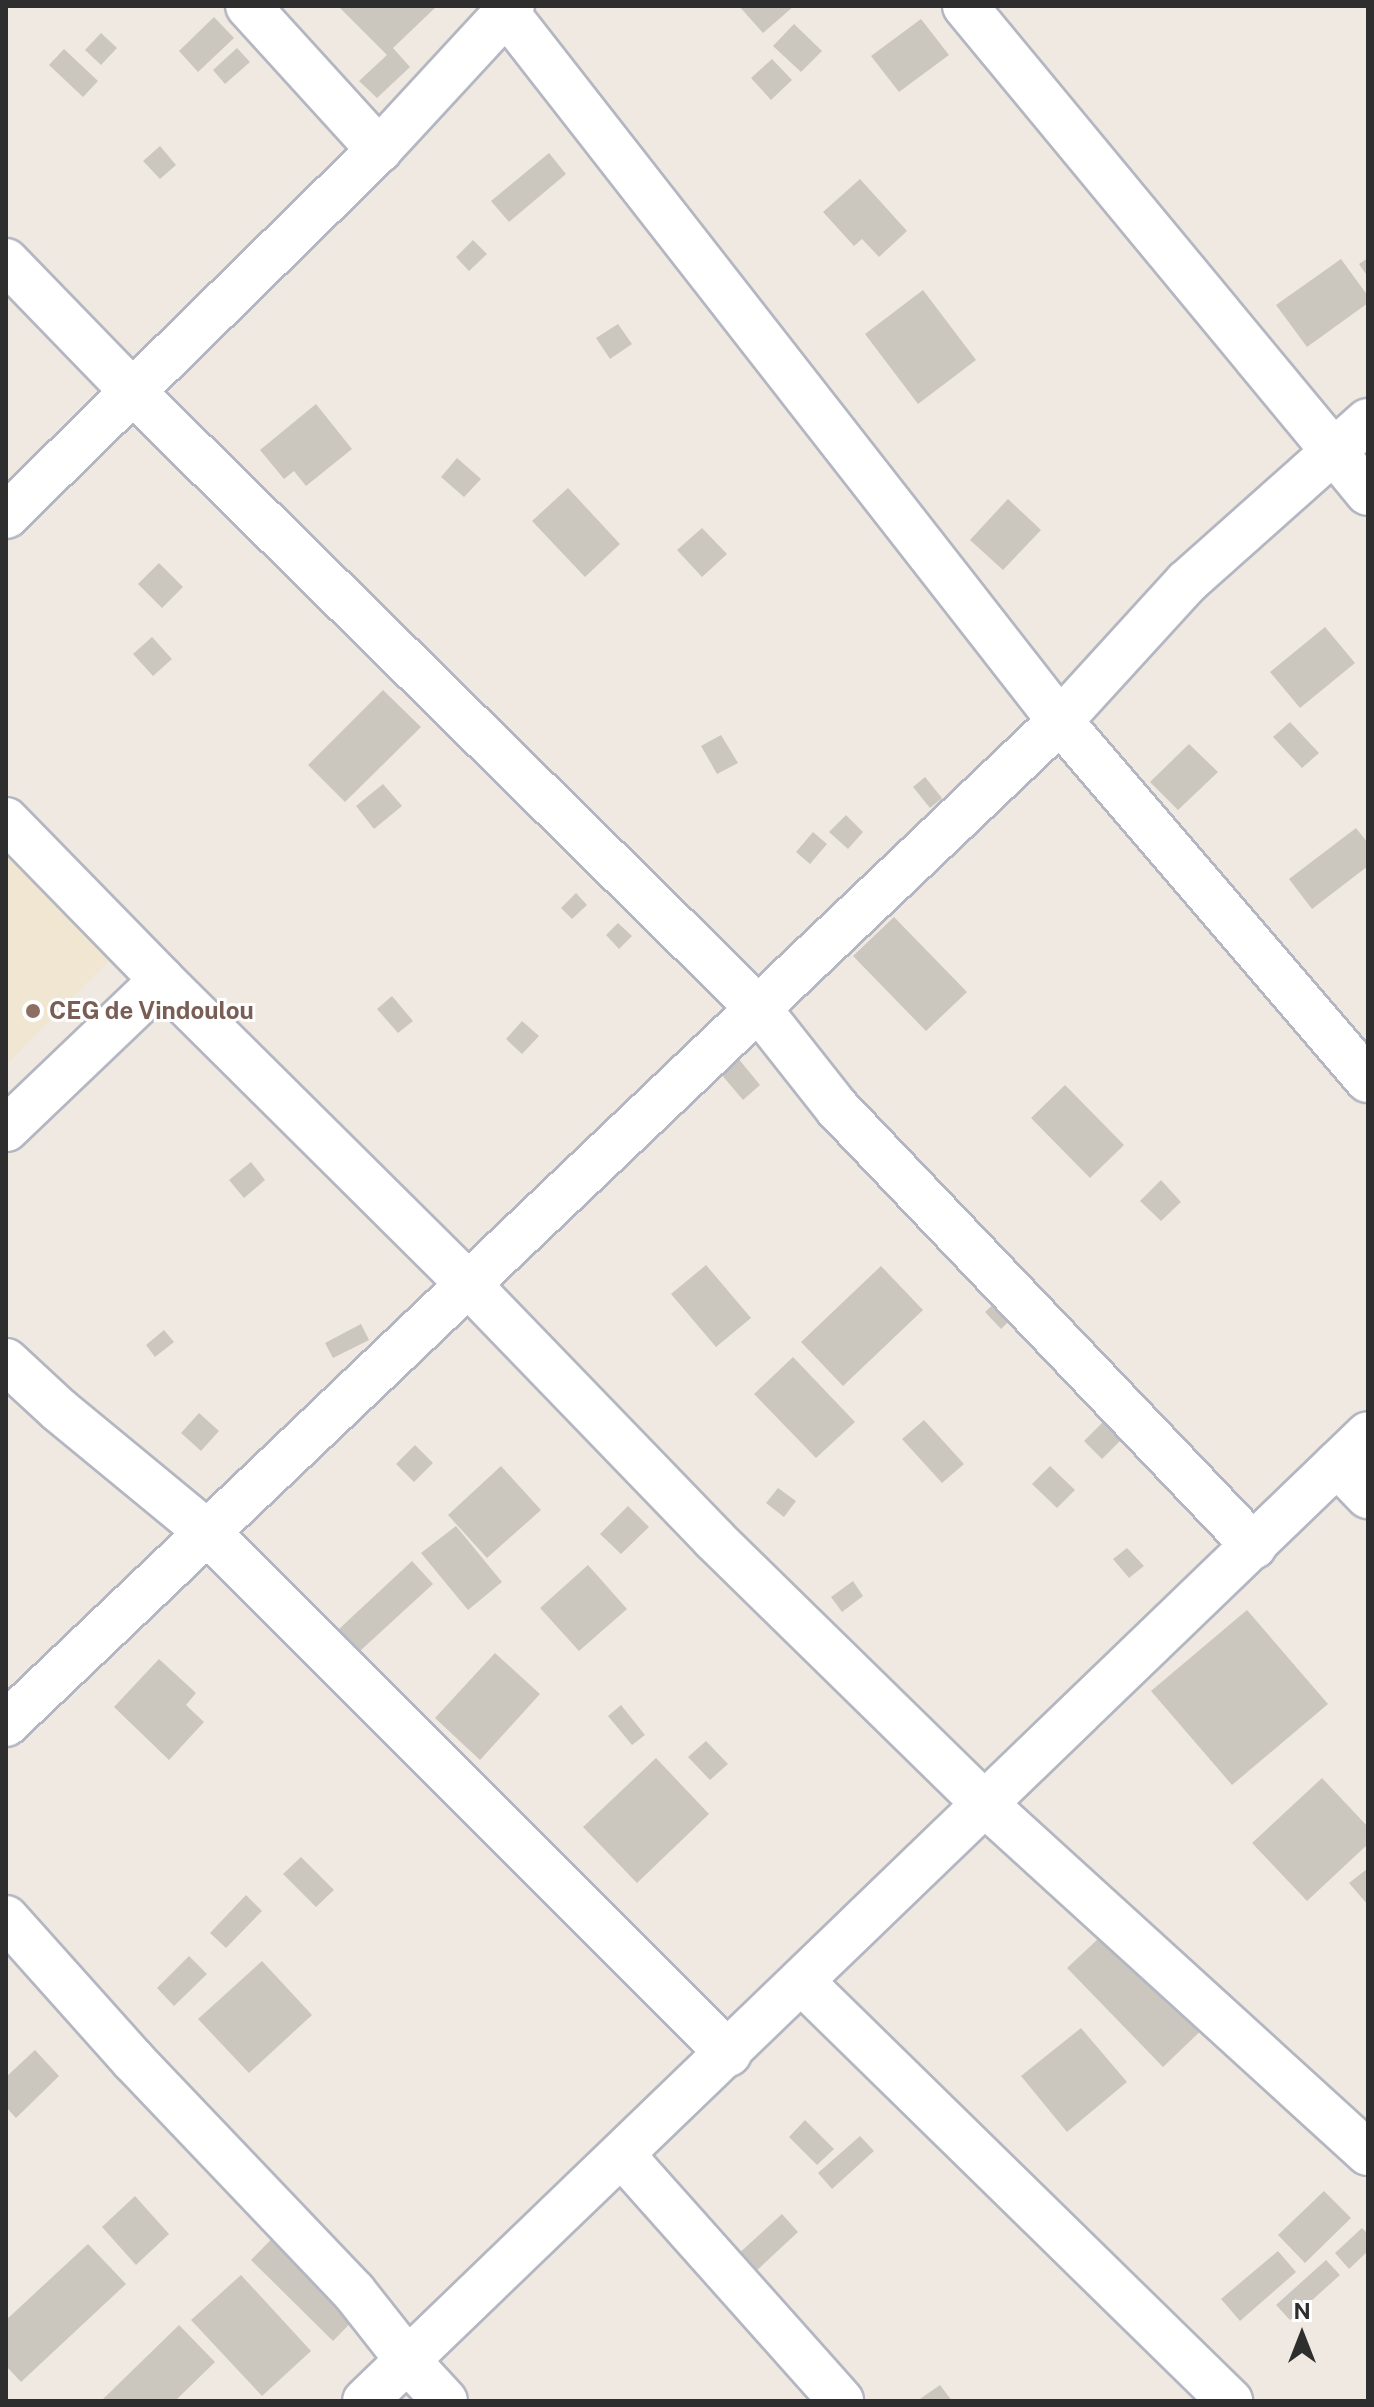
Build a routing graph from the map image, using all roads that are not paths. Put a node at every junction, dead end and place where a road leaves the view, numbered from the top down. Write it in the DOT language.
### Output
graph roads {
  1 [pos="248,6"];
  2 [pos="965,6"];
  3 [pos="509,9"];
  4 [pos="379,150"];
  5 [pos="6,261"];
  6 [pos="133,392"];
  7 [pos="1368,421"];
  8 [pos="1335,451"];
  9 [pos="1368,493"];
  10 [pos="6,516"];
  11 [pos="1060,721"];
  12 [pos="6,820"];
  13 [pos="162,980"];
  14 [pos="758,1008"];
  15 [pos="1368,1080"];
  16 [pos="6,1129"];
  17 [pos="468,1284"];
  18 [pos="6,1361"];
  19 [pos="1368,1434"];
  20 [pos="1337,1464"];
  21 [pos="1368,1496"];
  22 [pos="207,1532"];
  23 [pos="1254,1546"];
  24 [pos="6,1724"];
  25 [pos="986,1805"];
  26 [pos="6,1918"];
  27 [pos="803,1983"];
  28 [pos="729,2054"];
  29 [pos="1368,2153"];
  30 [pos="623,2156"];
  31 [pos="409,2362"];
  32 [pos="365,2401"];
  33 [pos="445,2401"];
  34 [pos="841,2401"];
  35 [pos="1230,2401"];
  1 -- 4 [label="street"];
  2 -- 8 [label="street"];
  3 -- 4 [label="street"];
  3 -- 11 [label="street"];
  4 -- 6 [label="street"];
  5 -- 6 [label="street"];
  6 -- 10 [label="street"];
  6 -- 14 [label="street"];
  7 -- 8 [label="street"];
  8 -- 9 [label="street"];
  8 -- 11 [label="street"];
  11 -- 14 [label="street"];
  11 -- 15 [label="street"];
  12 -- 13 [label="street"];
  13 -- 16 [label="street"];
  13 -- 17 [label="street"];
  14 -- 17 [label="street"];
  14 -- 23 [label="street"];
  17 -- 22 [label="street"];
  17 -- 25 [label="street"];
  18 -- 22 [label="street"];
  19 -- 20 [label="street"];
  20 -- 21 [label="street"];
  20 -- 23 [label="street"];
  22 -- 24 [label="street"];
  22 -- 28 [label="street"];
  23 -- 25 [label="street"];
  25 -- 27 [label="street"];
  25 -- 29 [label="street"];
  26 -- 31 [label="street"];
  27 -- 28 [label="street"];
  27 -- 35 [label="street"];
  28 -- 30 [label="street"];
  30 -- 31 [label="street"];
  30 -- 34 [label="street"];
  31 -- 32 [label="street"];
  31 -- 33 [label="street"];
}
